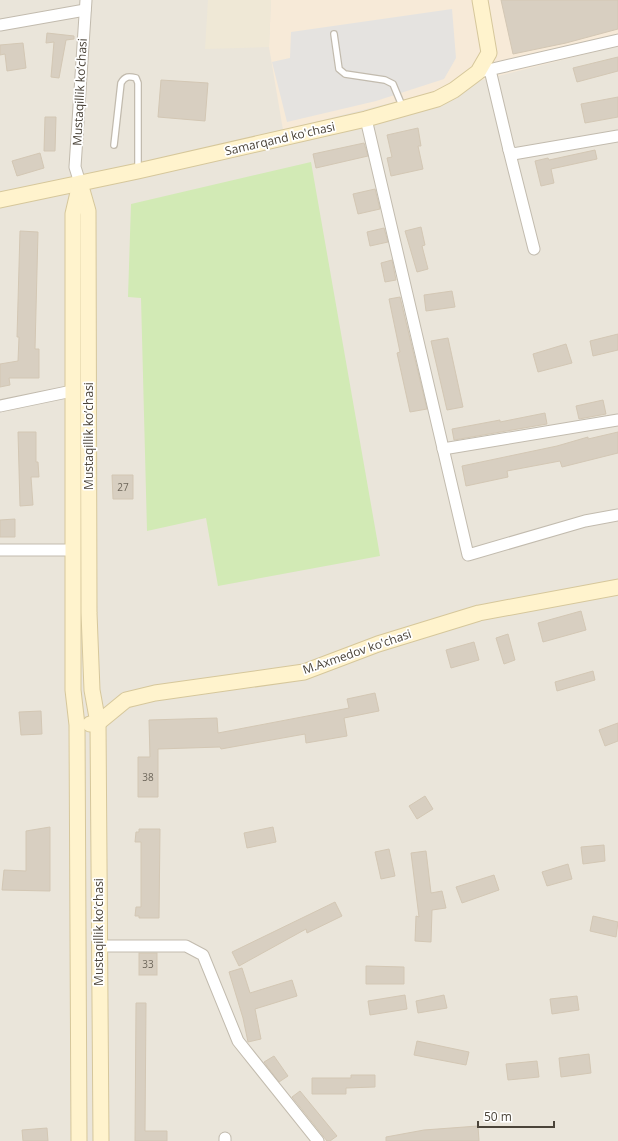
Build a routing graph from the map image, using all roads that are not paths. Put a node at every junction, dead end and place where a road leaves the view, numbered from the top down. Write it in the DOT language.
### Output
graph roads {
  1 [pos="480,0"];
  2 [pos="85,5"];
  3 [pos="0,24"];
  4 [pos="334,34"];
  5 [pos="618,40"];
  6 [pos="484,71"];
  7 [pos="404,108"];
  8 [pos="366,119"];
  9 [pos="618,136"];
  10 [pos="114,145"];
  11 [pos="509,150"];
  12 [pos="138,171"];
  13 [pos="80,183"];
  14 [pos="0,200"];
  15 [pos="534,249"];
  16 [pos="72,391"];
  17 [pos="0,406"];
  18 [pos="618,420"];
  19 [pos="443,449"];
  20 [pos="618,515"];
  21 [pos="0,550"];
  22 [pos="74,550"];
  23 [pos="618,587"];
  24 [pos="98,723"];
  25 [pos="77,725"];
  26 [pos="99,946"];
  27 [pos="79,1141"];
  28 [pos="101,1141"];
  29 [pos="318,1141"];
  1 -- 6 [label="street, Samarqand ko'chasi"];
  2 -- 3 [label="street"];
  2 -- 13 [label="street, Mustaqillik ko’chasi"];
  4 -- 7 [label="lane"];
  5 -- 6 [label="street"];
  6 -- 7 [label="street, Samarqand ko'chasi"];
  6 -- 11 [label="street"];
  7 -- 8 [label="street, Samarqand ko'chasi"];
  8 -- 12 [label="street, Samarqand ko'chasi"];
  8 -- 19 [label="street"];
  9 -- 11 [label="street"];
  10 -- 12 [label="lane"];
  11 -- 15 [label="street"];
  12 -- 13 [label="street, Samarqand ko'chasi"];
  13 -- 14 [label="street, Samarqand ko'chasi"];
  13 -- 16 [label="street, Mustaqillik ko’chasi"];
  13 -- 24 [label="street, Mustaqillik ko’chasi"];
  16 -- 17 [label="street"];
  16 -- 22 [label="street, Mustaqillik ko’chasi"];
  18 -- 19 [label="street"];
  19 -- 20 [label="street"];
  21 -- 22 [label="street"];
  22 -- 25 [label="street, Mustaqillik ko’chasi"];
  23 -- 24 [label="street, M.Axmedov ko'chasi"];
  24 -- 25 [label="street"];
  24 -- 26 [label="street, Mustaqillik ko’chasi"];
  25 -- 27 [label="street, Mustaqillik ko’chasi"];
  26 -- 28 [label="street, Mustaqillik ko’chasi"];
  26 -- 29 [label="street"];
}
